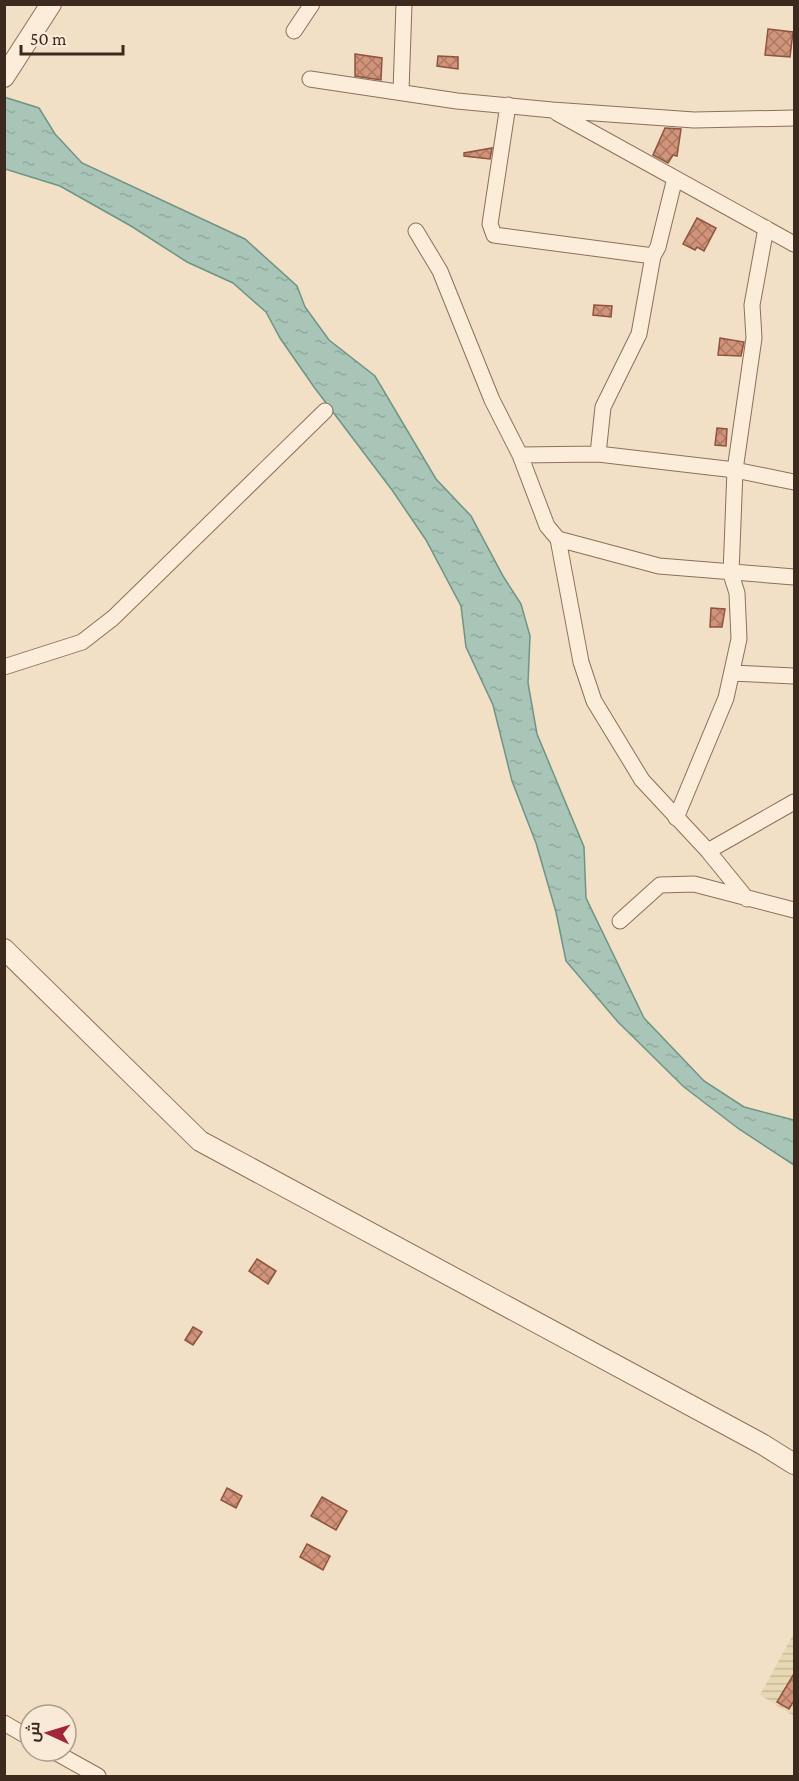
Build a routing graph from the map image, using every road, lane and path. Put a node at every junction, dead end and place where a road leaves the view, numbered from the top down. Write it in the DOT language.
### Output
graph roads {
  1 [pos="51,4"];
  2 [pos="312,4"];
  3 [pos="404,4"];
  4 [pos="294,32"];
  5 [pos="4,76"];
  6 [pos="310,79"];
  7 [pos="401,91"];
  8 [pos="508,105"];
  9 [pos="552,110"];
  10 [pos="795,118"];
  11 [pos="675,178"];
  12 [pos="766,228"];
  13 [pos="416,231"];
  14 [pos="795,244"];
  15 [pos="652,256"];
  16 [pos="325,411"];
  17 [pos="520,454"];
  18 [pos="598,454"];
  19 [pos="735,470"];
  20 [pos="795,483"];
  21 [pos="558,539"];
  22 [pos="730,574"];
  23 [pos="795,577"];
  24 [pos="4,667"];
  25 [pos="732,673"];
  26 [pos="795,676"];
  27 [pos="795,802"];
  28 [pos="676,819"];
  29 [pos="708,850"];
  30 [pos="747,898"];
  31 [pos="795,910"];
  32 [pos="620,921"];
  33 [pos="4,949"];
  34 [pos="795,1464"];
  35 [pos="4,1723"];
  36 [pos="18,1731"];
  37 [pos="75,1763"];
  38 [pos="98,1776"];
  1 -- 5 [label="street"];
  2 -- 4 [label="street"];
  3 -- 7 [label="street"];
  6 -- 7 [label="street"];
  7 -- 8 [label="street"];
  8 -- 9 [label="street"];
  8 -- 15 [label="street"];
  9 -- 10 [label="street"];
  9 -- 11 [label="street"];
  11 -- 12 [label="street"];
  11 -- 15 [label="street"];
  12 -- 14 [label="street"];
  12 -- 19 [label="street"];
  13 -- 17 [label="street"];
  15 -- 18 [label="street"];
  16 -- 24 [label="street"];
  17 -- 18 [label="street"];
  17 -- 21 [label="street"];
  18 -- 19 [label="street"];
  19 -- 20 [label="street"];
  19 -- 22 [label="street"];
  21 -- 22 [label="street"];
  21 -- 28 [label="street"];
  22 -- 23 [label="street"];
  22 -- 25 [label="street"];
  25 -- 26 [label="street"];
  25 -- 28 [label="street"];
  27 -- 29 [label="street"];
  28 -- 29 [label="street"];
  29 -- 30 [label="street"];
  30 -- 31 [label="street"];
  30 -- 32 [label="street"];
  33 -- 34 [label="street"];
  35 -- 36 [label="street"];
  37 -- 38 [label="street"];
}
